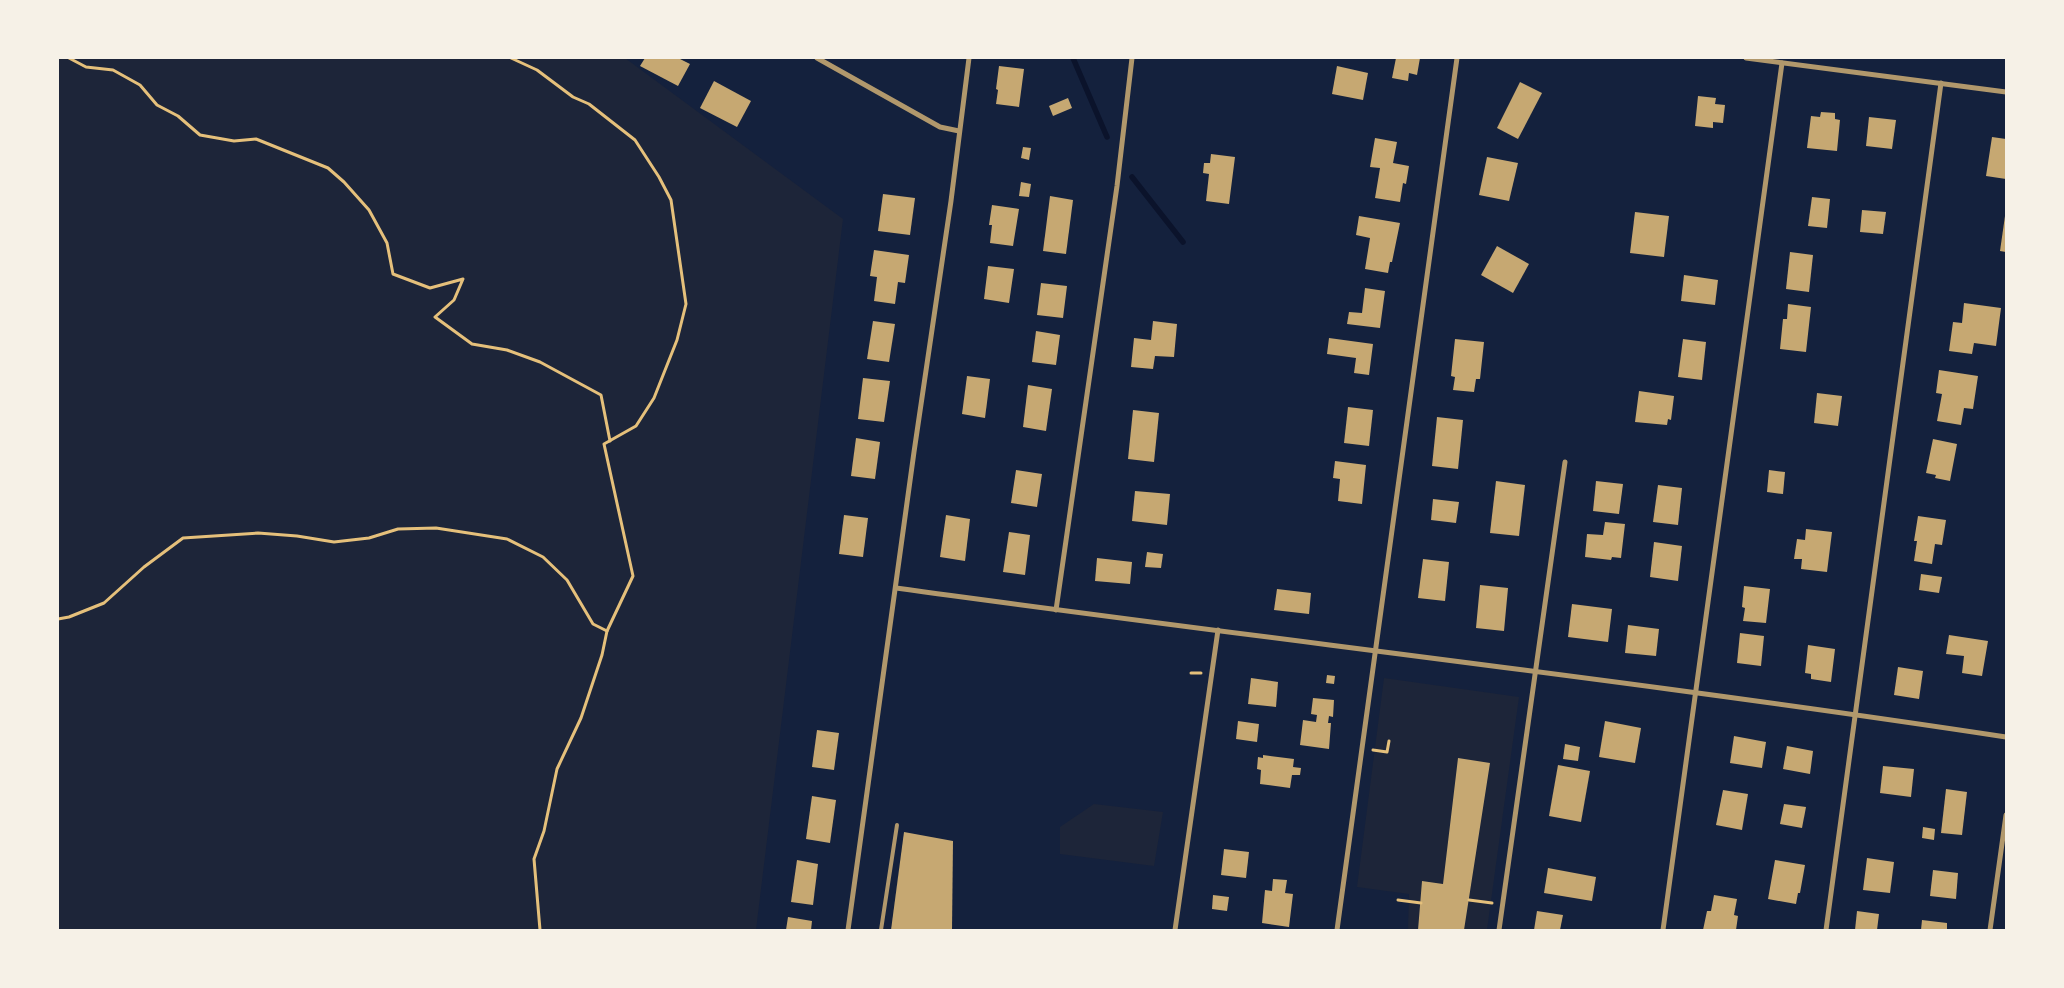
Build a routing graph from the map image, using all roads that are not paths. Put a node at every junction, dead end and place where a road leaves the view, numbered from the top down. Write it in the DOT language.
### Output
graph roads {
  1 [pos="818,58"];
  2 [pos="969,58"];
  3 [pos="1132,58"];
  4 [pos="1457,58"];
  5 [pos="1746,58"];
  6 [pos="1782,63"];
  7 [pos="1941,83"];
  8 [pos="2006,92"];
  9 [pos="959,131"];
  10 [pos="1565,462"];
  11 [pos="896,588"];
  12 [pos="1056,610"];
  13 [pos="1218,630"];
  14 [pos="1377,650"];
  15 [pos="1535,671"];
  16 [pos="1697,692"];
  17 [pos="1854,714"];
  18 [pos="2006,737"];
  19 [pos="2006,815"];
  20 [pos="897,825"];
  21 [pos="848,930"];
  22 [pos="881,930"];
  23 [pos="1175,930"];
  24 [pos="1337,930"];
  25 [pos="1499,930"];
  26 [pos="1664,930"];
  27 [pos="1826,930"];
  28 [pos="1990,930"];
  1 -- 9 [label="street"];
  2 -- 9 [label="street"];
  3 -- 12 [label="street"];
  4 -- 14 [label="street"];
  5 -- 6 [label="street"];
  6 -- 7 [label="street"];
  6 -- 16 [label="street"];
  7 -- 8 [label="street"];
  7 -- 17 [label="street"];
  9 -- 11 [label="street"];
  10 -- 15 [label="street"];
  11 -- 12 [label="street"];
  11 -- 21 [label="street"];
  12 -- 13 [label="street"];
  13 -- 14 [label="street"];
  13 -- 23 [label="street"];
  14 -- 15 [label="street"];
  14 -- 24 [label="street"];
  15 -- 16 [label="street"];
  15 -- 25 [label="street"];
  16 -- 17 [label="street"];
  16 -- 26 [label="street"];
  17 -- 18 [label="street"];
  17 -- 27 [label="street"];
  19 -- 28 [label="street"];
  20 -- 22 [label="lane"];
}
